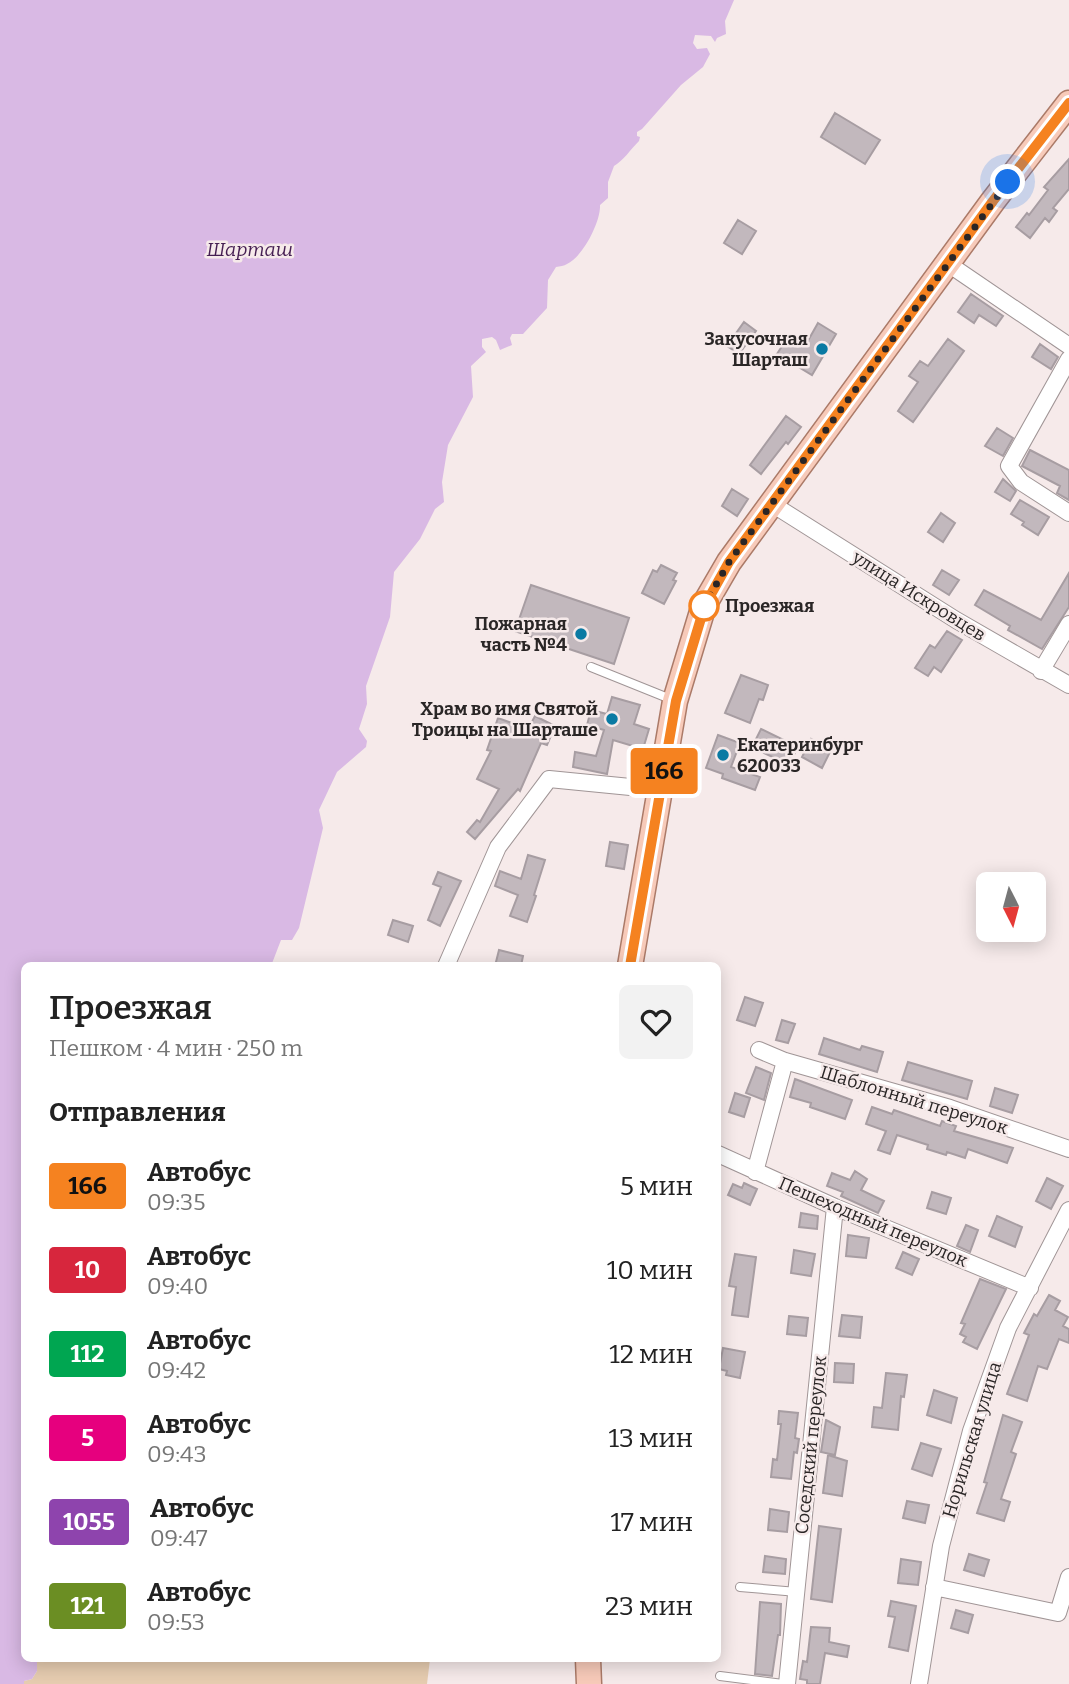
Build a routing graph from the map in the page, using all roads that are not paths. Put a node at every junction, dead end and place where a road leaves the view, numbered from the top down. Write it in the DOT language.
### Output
graph roads {
  1 [pos="1069,103"];
  2 [pos="947,263"];
  3 [pos="1069,346"];
  4 [pos="1069,359"];
  5 [pos="772,504"];
  6 [pos="1069,513"];
  7 [pos="1069,624"];
  8 [pos="591,667"];
  9 [pos="1041,671"];
  10 [pos="1069,685"];
  11 [pos="676,701"];
  12 [pos="662,790"];
  13 [pos="448,962"];
  14 [pos="631,962"];
  15 [pos="759,1050"];
  16 [pos="785,1060"];
  17 [pos="1069,1149"];
  18 [pos="721,1155"];
  19 [pos="755,1172"];
  20 [pos="835,1207"];
  21 [pos="1069,1210"];
  22 [pos="1030,1288"];
  23 [pos="1069,1577"];
  24 [pos="740,1587"];
  25 [pos="934,1587"];
  26 [pos="797,1592"];
  27 [pos="1063,1615"];
  28 [pos="588,1662"];
  29 [pos="720,1676"];
  30 [pos="589,1684"];
  31 [pos="785,1684"];
  32 [pos="919,1684"];
  1 -- 2 [label="main road"];
  2 -- 3 [label="street"];
  2 -- 5 [label="main road"];
  4 -- 6 [label="street"];
  5 -- 9 [label="street, улица Искровцев"];
  5 -- 11 [label="main road"];
  7 -- 9 [label="street"];
  8 -- 11 [label="lane"];
  9 -- 10 [label="street, улица Искровцев"];
  11 -- 12 [label="main road"];
  12 -- 13 [label="street"];
  12 -- 14 [label="main road"];
  15 -- 16 [label="street, Шаблонный переулок"];
  16 -- 17 [label="street, Шаблонный переулок"];
  16 -- 19 [label="street"];
  18 -- 19 [label="street, Пешеходный переулок"];
  19 -- 20 [label="street, Пешеходный переулок"];
  20 -- 22 [label="street, Пешеходный переулок"];
  20 -- 26 [label="street, Соседский переулок"];
  21 -- 22 [label="street, Норильская улица"];
  22 -- 25 [label="street, Норильская улица"];
  23 -- 27 [label="street"];
  24 -- 26 [label="lane"];
  25 -- 27 [label="street"];
  25 -- 32 [label="street, Норильская улица"];
  26 -- 31 [label="street, Соседский переулок"];
  28 -- 30 [label="main road"];
  29 -- 31 [label="lane"];
}
